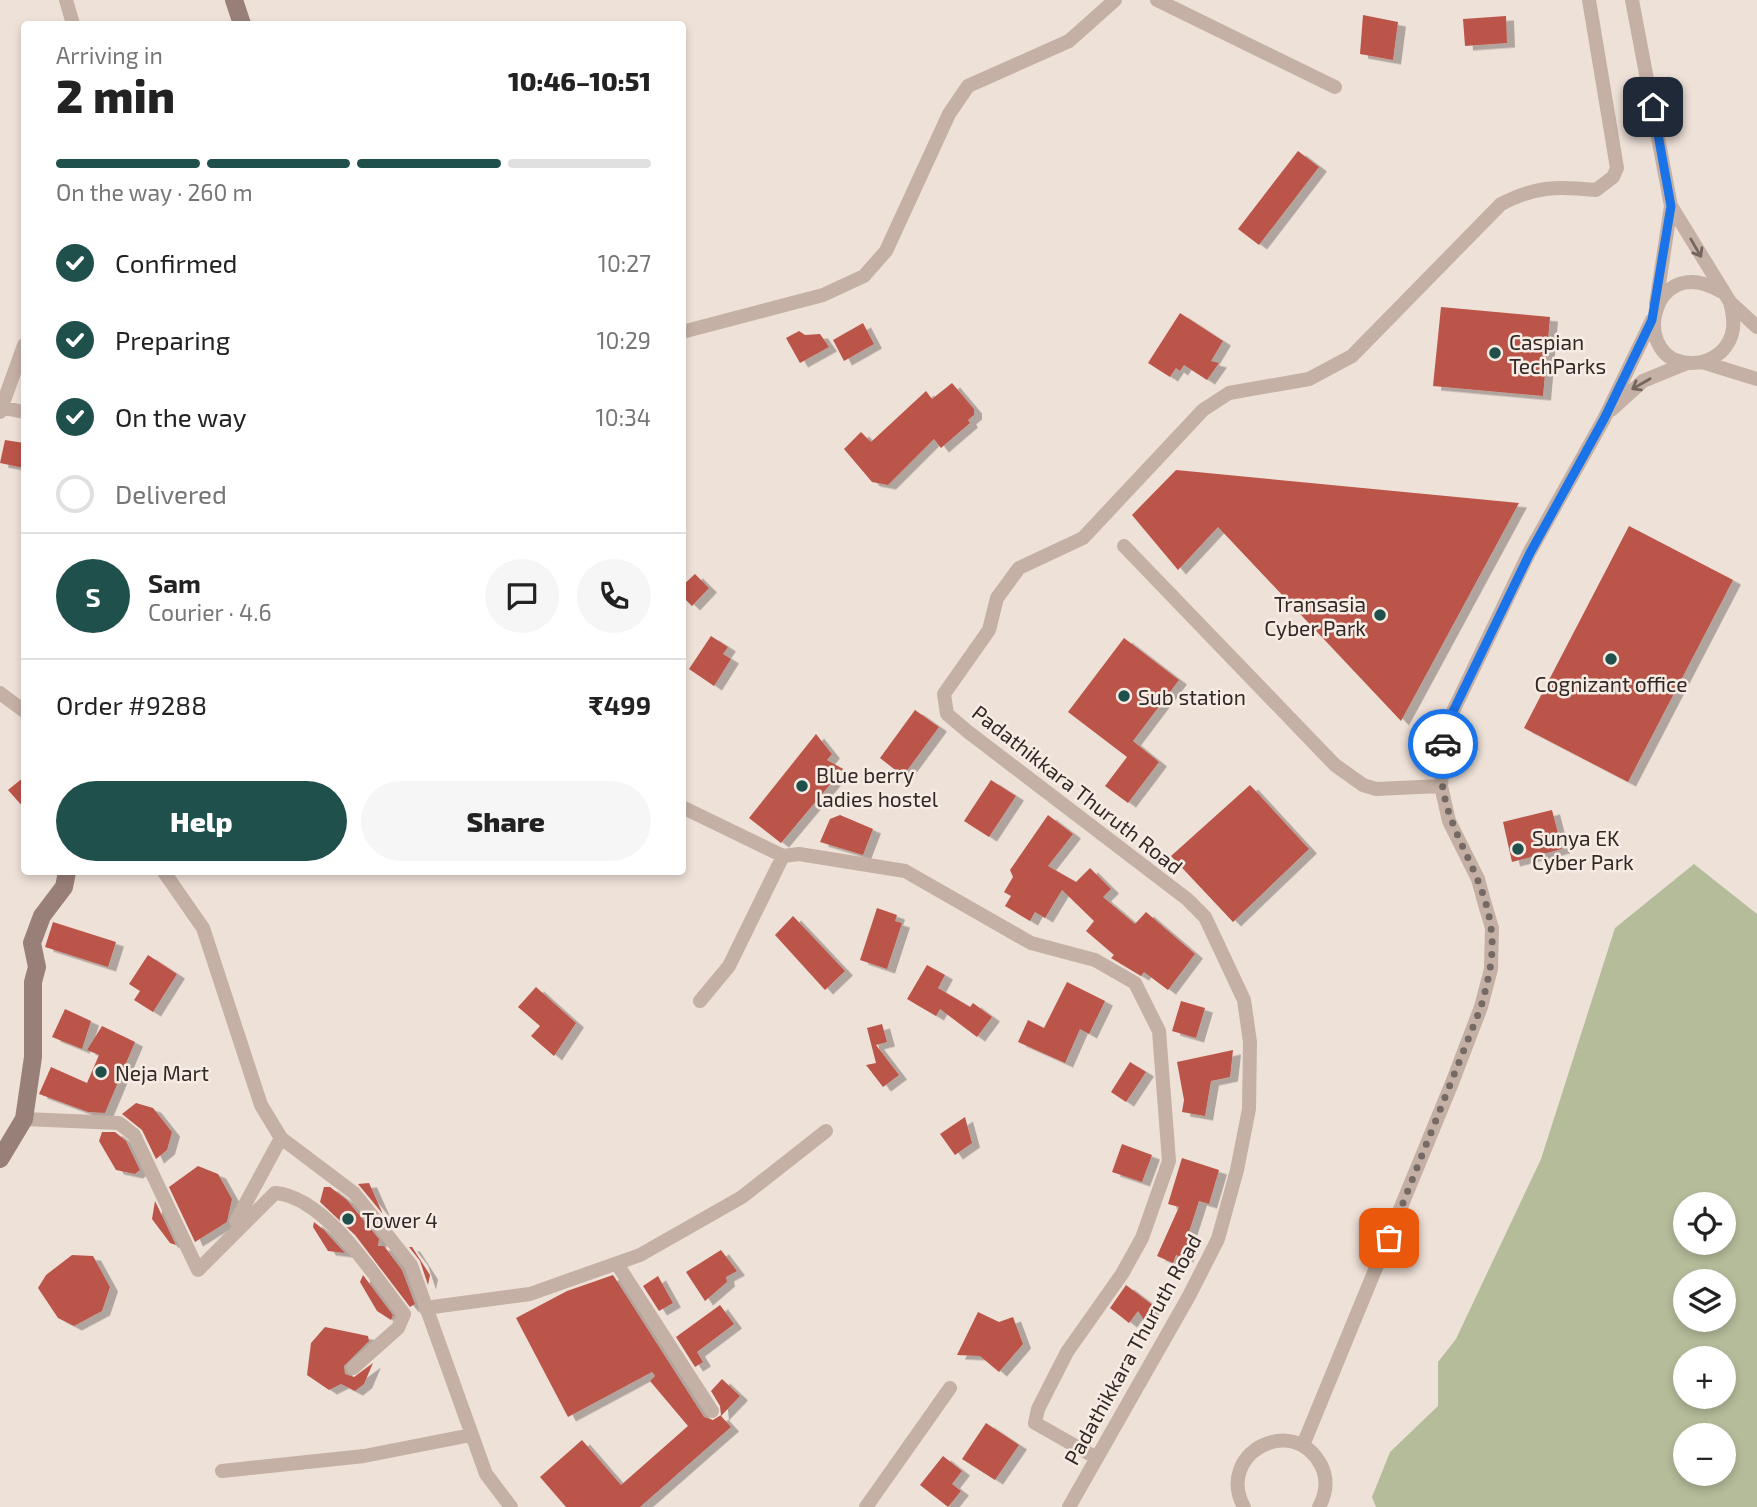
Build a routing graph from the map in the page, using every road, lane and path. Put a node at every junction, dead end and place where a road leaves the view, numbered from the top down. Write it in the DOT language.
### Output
graph roads {
  1 [pos="66,0"];
  2 [pos="234,0"];
  3 [pos="1115,0"];
  4 [pos="1157,0"];
  5 [pos="1589,0"];
  6 [pos="1632,0"];
  7 [pos="73,21"];
  8 [pos="241,21"];
  9 [pos="1335,87"];
  10 [pos="1671,206"];
  11 [pos="1725,297"];
  12 [pos="1654,313"];
  13 [pos="1757,327"];
  14 [pos="686,331"];
  15 [pos="21,353"];
  16 [pos="1695,363"];
  17 [pos="1757,379"];
  18 [pos="1,409"];
  19 [pos="21,412"];
  20 [pos="1604,419"];
  21 [pos="1124,546"];
  22 [pos="0,693"];
  23 [pos="21,709"];
  24 [pos="1441,786"];
  25 [pos="686,809"];
  26 [pos="783,856"];
  27 [pos="66,875"];
  28 [pos="166,875"];
  29 [pos="700,1001"];
  30 [pos="24,1119"];
  31 [pos="826,1131"];
  32 [pos="281,1138"];
  33 [pos="0,1159"];
  34 [pos="236,1221"];
  35 [pos="617,1264"];
  36 [pos="425,1308"];
  37 [pos="353,1368"];
  38 [pos="950,1388"];
  39 [pos="712,1411"];
  40 [pos="471,1435"];
  41 [pos="1303,1445"];
  42 [pos="1096,1457"];
  43 [pos="222,1471"];
  44 [pos="511,1507"];
  45 [pos="866,1507"];
  46 [pos="1069,1507"];
  47 [pos="1244,1507"];
  48 [pos="1319,1507"];
  1 -- 7 [label="street"];
  2 -- 8 [label="main road"];
  3 -- 14 [label="street"];
  4 -- 9 [label="street"];
  5 -- 42 [label="street, Padathikkara Thuruth Road"];
  6 -- 10 [label="street"];
  10 -- 11 [label="street, one-way"];
  10 -- 12 [label="street"];
  11 -- 12 [label="street"];
  11 -- 13 [label="street"];
  11 -- 16 [label="street"];
  12 -- 16 [label="street"];
  12 -- 20 [label="street"];
  15 -- 18 [label="street"];
  16 -- 17 [label="street"];
  16 -- 20 [label="street, one-way"];
  18 -- 19 [label="street"];
  20 -- 24 [label="street"];
  21 -- 24 [label="street"];
  22 -- 23 [label="street"];
  24 -- 41 [label="street"];
  25 -- 26 [label="street"];
  26 -- 29 [label="street"];
  26 -- 42 [label="street"];
  27 -- 30 [label="main road"];
  28 -- 32 [label="street"];
  30 -- 33 [label="main road"];
  30 -- 37 [label="street"];
  31 -- 35 [label="street"];
  32 -- 34 [label="street"];
  32 -- 36 [label="street"];
  35 -- 36 [label="street"];
  35 -- 39 [label="street"];
  36 -- 40 [label="street"];
  38 -- 45 [label="street"];
  40 -- 43 [label="street"];
  40 -- 44 [label="street"];
  41 -- 47 [label="street"];
  41 -- 48 [label="street"];
  42 -- 46 [label="street, Padathikkara Thuruth Road"];
}
